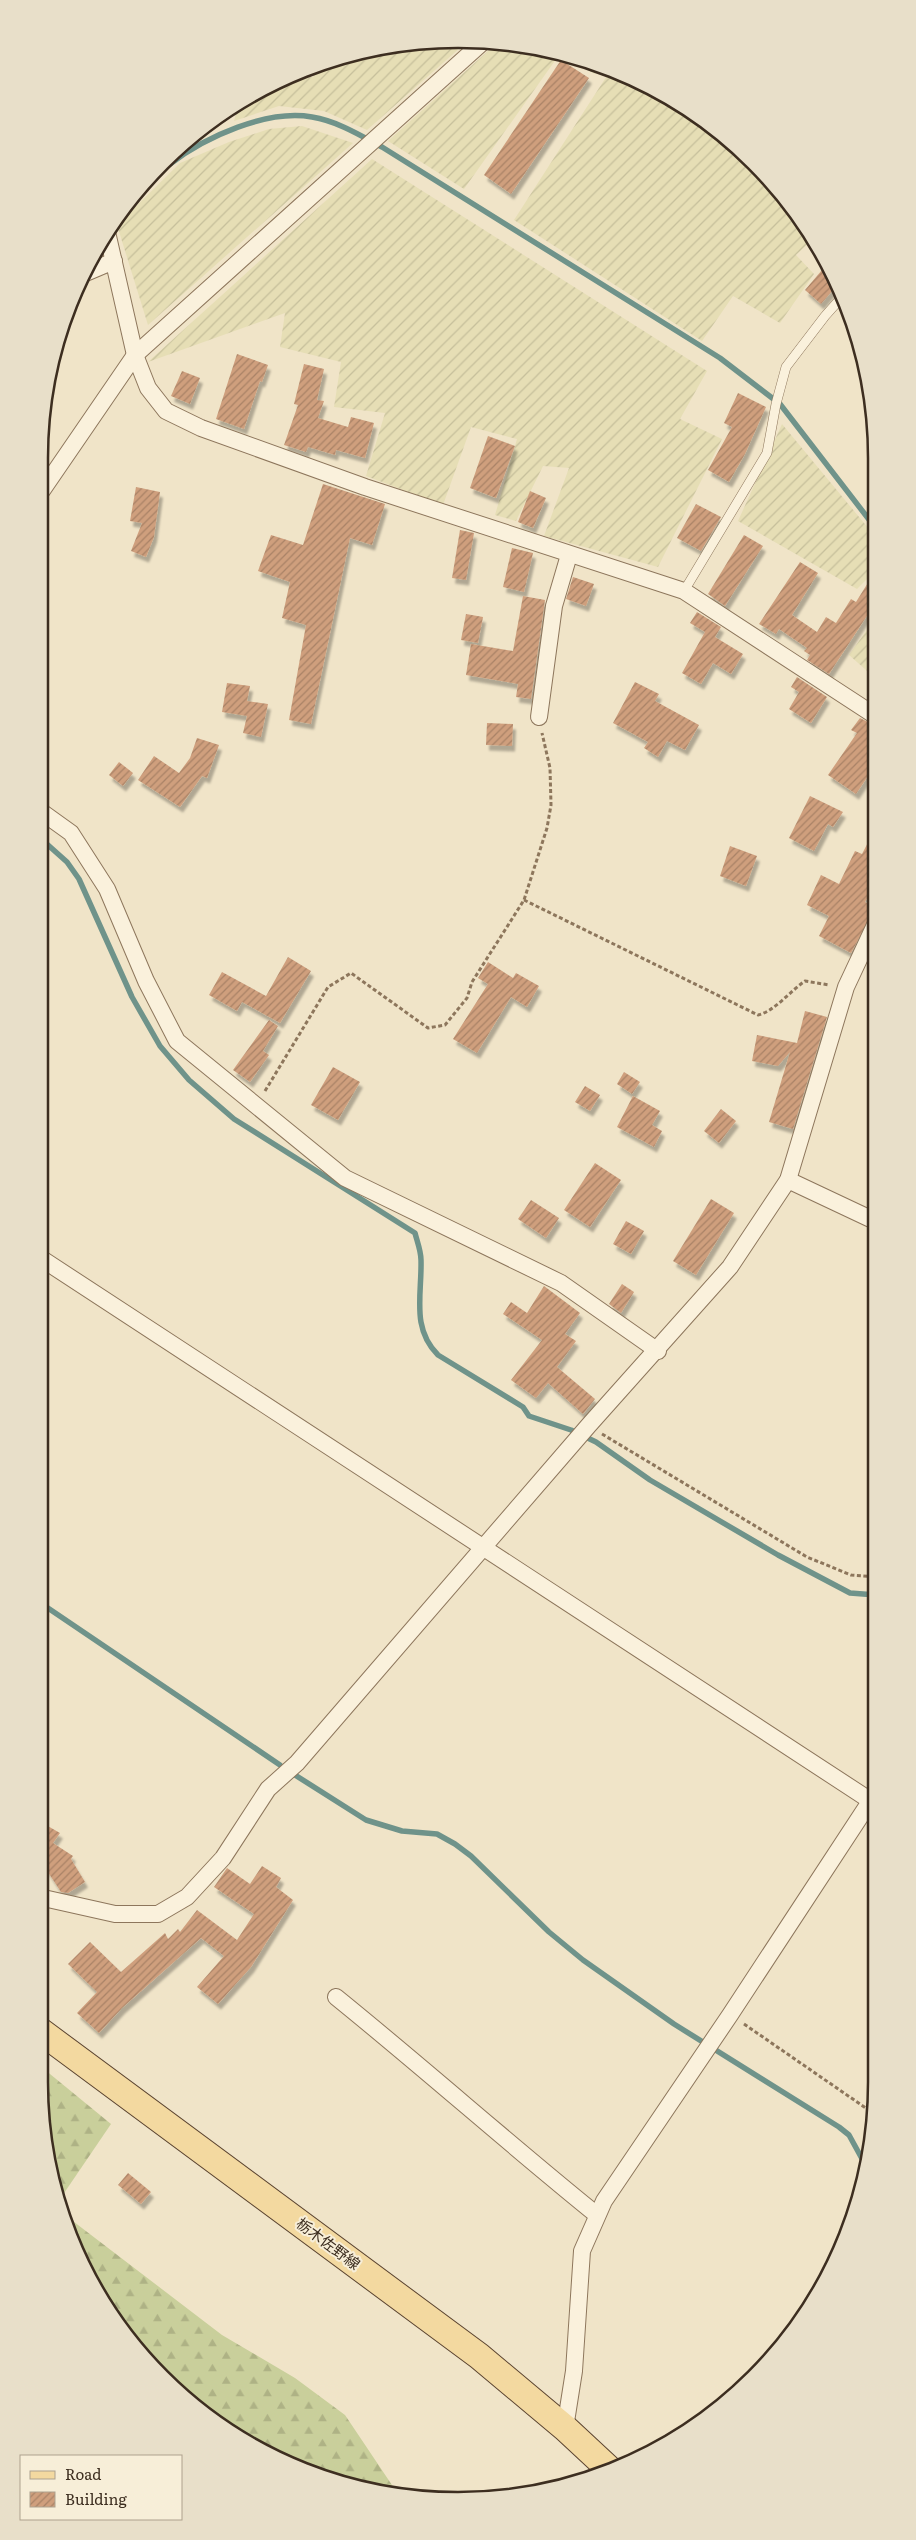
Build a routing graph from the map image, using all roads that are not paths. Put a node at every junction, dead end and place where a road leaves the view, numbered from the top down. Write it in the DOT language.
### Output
graph roads {
  1 [pos="477,48"];
  2 [pos="110,241"];
  3 [pos="114,261"];
  4 [pos="93,270"];
  5 [pos="838,302"];
  6 [pos="135,355"];
  7 [pos="48,482"];
  8 [pos="569,555"];
  9 [pos="684,591"];
  10 [pos="868,711"];
  11 [pos="539,717"];
  12 [pos="48,816"];
  13 [pos="868,940"];
  14 [pos="788,1180"];
  15 [pos="868,1218"];
  16 [pos="48,1263"];
  17 [pos="658,1350"];
  18 [pos="485,1547"];
  19 [pos="868,1792"];
  20 [pos="868,1805"];
  21 [pos="48,1899"];
  22 [pos="336,1998"];
  23 [pos="48,2037"];
  24 [pos="597,2215"];
  25 [pos="565,2428"];
  26 [pos="605,2465"];
  1 -- 6 [label="street"];
  2 -- 3 [label="street"];
  3 -- 4 [label="street"];
  3 -- 6 [label="street"];
  5 -- 9 [label="lane"];
  6 -- 7 [label="street"];
  6 -- 8 [label="street"];
  8 -- 9 [label="street"];
  8 -- 11 [label="street"];
  9 -- 10 [label="street"];
  12 -- 17 [label="street"];
  13 -- 14 [label="street"];
  14 -- 15 [label="street"];
  14 -- 17 [label="street"];
  16 -- 18 [label="street"];
  17 -- 18 [label="street"];
  18 -- 19 [label="street"];
  18 -- 21 [label="street"];
  20 -- 24 [label="street"];
  22 -- 24 [label="street"];
  23 -- 25 [label="main road, 栃木佐野線"];
  24 -- 25 [label="street"];
  25 -- 26 [label="main road, 栃木佐野線"];
}
